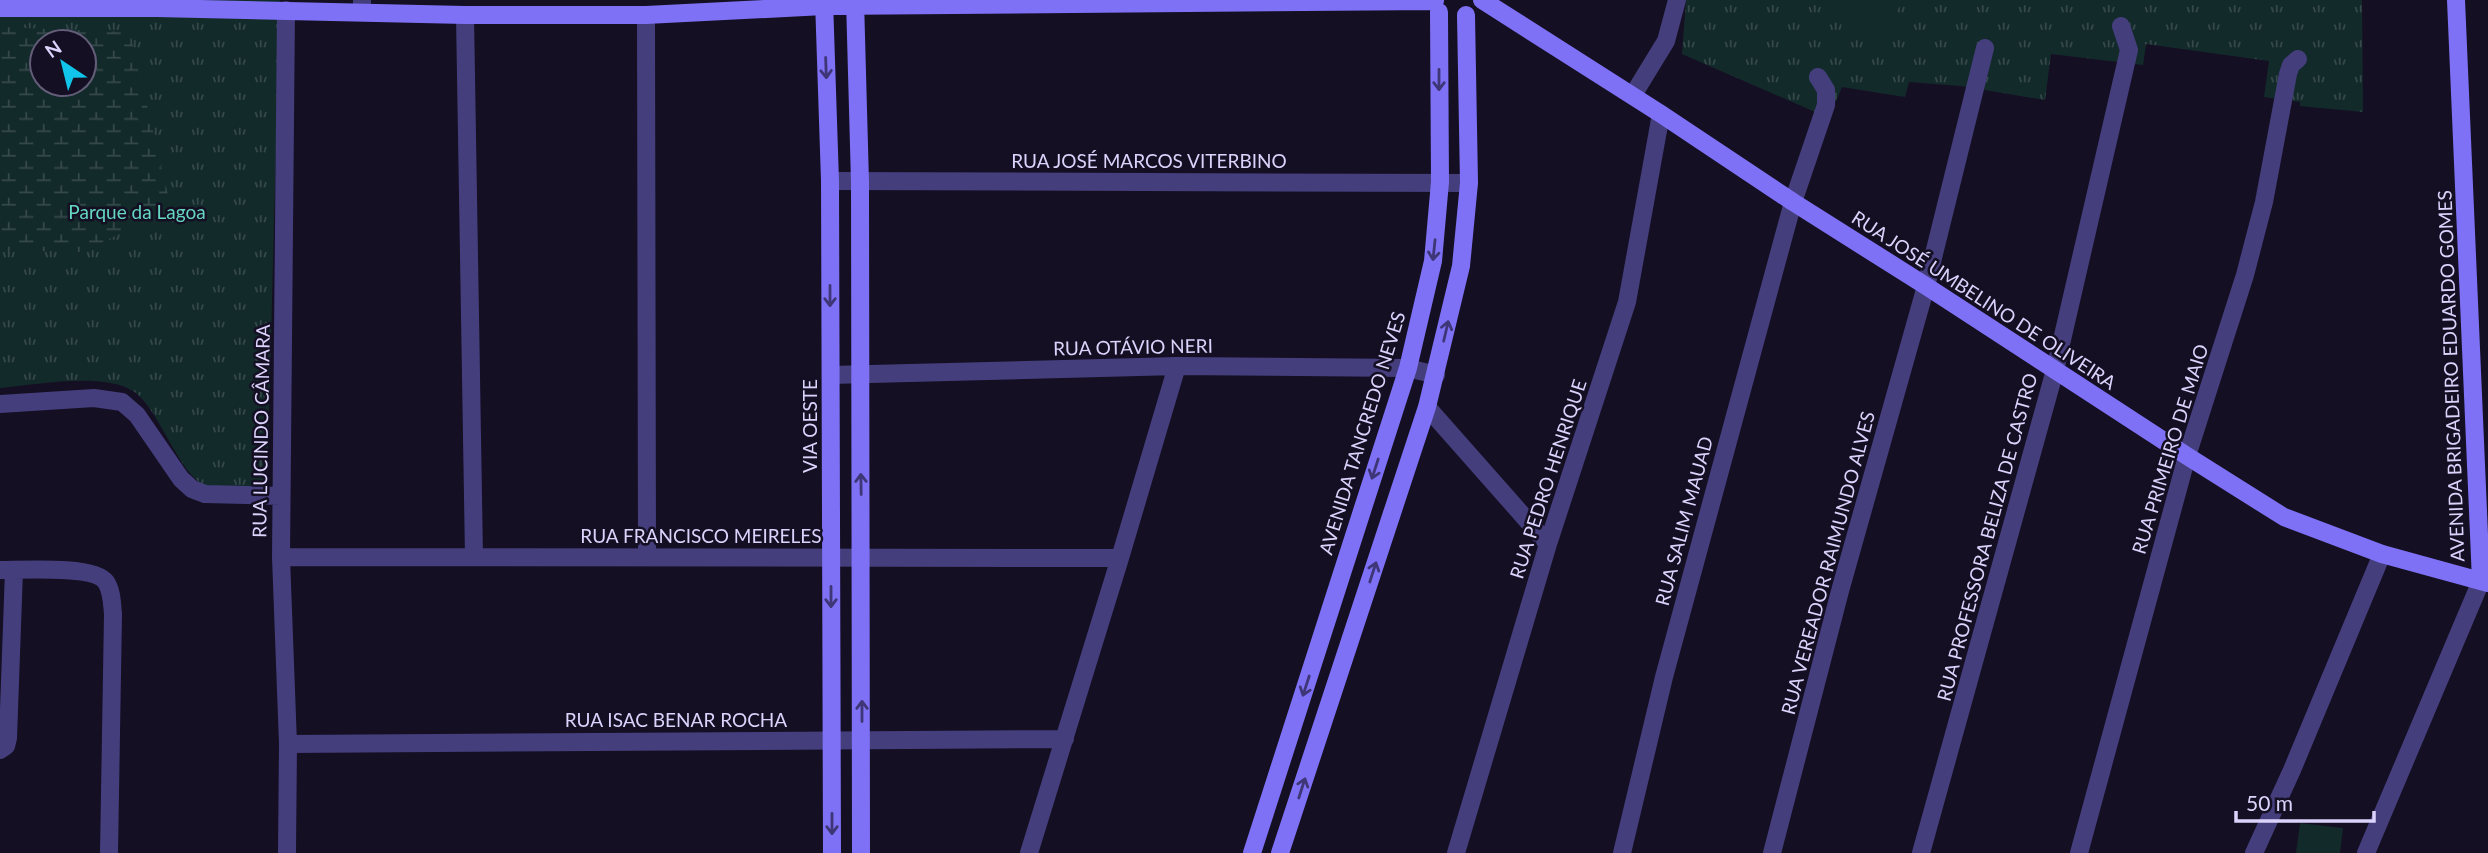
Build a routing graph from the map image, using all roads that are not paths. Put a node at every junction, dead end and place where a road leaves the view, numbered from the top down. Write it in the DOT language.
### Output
graph roads {
  1 [pos="1677,0"];
  2 [pos="2456,0"];
  3 [pos="824,3"];
  4 [pos="855,3"];
  5 [pos="1436,4"];
  6 [pos="362,5"];
  7 [pos="1472,7"];
  8 [pos="0,8"];
  9 [pos="286,9"];
  10 [pos="465,15"];
  11 [pos="646,15"];
  12 [pos="2121,26"];
  13 [pos="1985,48"];
  14 [pos="2298,59"];
  15 [pos="1818,77"];
  16 [pos="1633,95"];
  17 [pos="1661,114"];
  18 [pos="830,181"];
  19 [pos="1440,182"];
  20 [pos="860,183"];
  21 [pos="1469,183"];
  22 [pos="1793,202"];
  23 [pos="1927,286"];
  24 [pos="1177,366"];
  25 [pos="1408,368"];
  26 [pos="2054,370"];
  27 [pos="859,374"];
  28 [pos="1436,374"];
  29 [pos="831,375"];
  30 [pos="0,404"];
  31 [pos="1427,407"];
  32 [pos="2187,456"];
  33 [pos="281,496"];
  34 [pos="1548,544"];
  35 [pos="2382,554"];
  36 [pos="281,556"];
  37 [pos="474,557"];
  38 [pos="647,557"];
  39 [pos="831,558"];
  40 [pos="862,558"];
  41 [pos="1120,558"];
  42 [pos="7,570"];
  43 [pos="2484,582"];
  44 [pos="862,739"];
  45 [pos="1065,739"];
  46 [pos="831,740"];
  47 [pos="288,744"];
  48 [pos="0,750"];
  49 [pos="109,853"];
  50 [pos="287,853"];
  51 [pos="832,853"];
  52 [pos="861,853"];
  53 [pos="1029,853"];
  54 [pos="1252,853"];
  55 [pos="1280,853"];
  56 [pos="1456,853"];
  57 [pos="1622,853"];
  58 [pos="1772,853"];
  59 [pos="1921,853"];
  60 [pos="2079,853"];
  61 [pos="2254,853"];
  62 [pos="2366,853"];
  1 -- 16 [label="street"];
  2 -- 43 [label="street, AVENIDA BRIGADEIRO EDUARDO GOMES"];
  3 -- 4 [label="street"];
  3 -- 11 [label="street"];
  3 -- 18 [label="street, VIA OESTE, one-way"];
  4 -- 5 [label="street"];
  4 -- 20 [label="street"];
  5 -- 7 [label="street"];
  5 -- 19 [label="street, AVENIDA TANCREDO NEVES, one-way"];
  6 -- 9 [label="street"];
  6 -- 10 [label="street"];
  7 -- 16 [label="street, RUA JOSÉ UMBELINO DE OLIVEIRA"];
  7 -- 21 [label="street"];
  8 -- 9 [label="street"];
  9 -- 33 [label="street, RUA LUCINDO CÂMARA"];
  10 -- 11 [label="street"];
  10 -- 37 [label="street"];
  11 -- 38 [label="street"];
  12 -- 26 [label="street, RUA PROFESSORA BELIZA DE CASTRO"];
  13 -- 23 [label="street"];
  14 -- 32 [label="street, RUA PRIMEIRO DE MAIO"];
  15 -- 22 [label="street, RUA SALIM MAUAD"];
  16 -- 17 [label="street, RUA JOSÉ UMBELINO DE OLIVEIRA"];
  17 -- 22 [label="street, RUA JOSÉ UMBELINO DE OLIVEIRA"];
  17 -- 34 [label="street, RUA PEDRO HENRIQUE"];
  18 -- 20 [label="street, RUA JOSÉ MARCOS VITERBINO"];
  18 -- 29 [label="street, VIA OESTE, one-way"];
  19 -- 20 [label="street, RUA JOSÉ MARCOS VITERBINO"];
  19 -- 21 [label="street, RUA JOSÉ MARCOS VITERBINO"];
  19 -- 25 [label="street, AVENIDA TANCREDO NEVES, one-way"];
  20 -- 27 [label="street"];
  28 -- 21 [label="street, one-way"];
  22 -- 23 [label="street, RUA JOSÉ UMBELINO DE OLIVEIRA"];
  22 -- 57 [label="street, RUA SALIM MAUAD"];
  23 -- 26 [label="street, RUA JOSÉ UMBELINO DE OLIVEIRA"];
  23 -- 58 [label="street, RUA VEREADOR RAIMUNDO ALVES"];
  24 -- 25 [label="street, RUA OTÁVIO NERI"];
  24 -- 27 [label="street, RUA OTÁVIO NERI"];
  24 -- 41 [label="street"];
  25 -- 28 [label="street, RUA OTÁVIO NERI"];
  25 -- 54 [label="street, AVENIDA TANCREDO NEVES, one-way"];
  26 -- 32 [label="street, RUA JOSÉ UMBELINO DE OLIVEIRA"];
  26 -- 59 [label="street, RUA PROFESSORA BELIZA DE CASTRO"];
  27 -- 29 [label="street, RUA OTÁVIO NERI"];
  40 -- 27 [label="street, one-way"];
  28 -- 31 [label="street"];
  29 -- 39 [label="street, VIA OESTE"];
  30 -- 33 [label="street"];
  31 -- 34 [label="street"];
  55 -- 31 [label="street, one-way"];
  32 -- 35 [label="street, RUA JOSÉ UMBELINO DE OLIVEIRA"];
  32 -- 60 [label="street, RUA PRIMEIRO DE MAIO"];
  33 -- 36 [label="street, RUA LUCINDO CÂMARA"];
  34 -- 56 [label="street, RUA PEDRO HENRIQUE"];
  35 -- 43 [label="street, RUA JOSÉ UMBELINO DE OLIVEIRA"];
  35 -- 61 [label="street"];
  36 -- 37 [label="street, RUA FRANCISCO MEIRELES"];
  36 -- 47 [label="street, RUA LUCINDO CÂMARA"];
  37 -- 38 [label="street, RUA FRANCISCO MEIRELES"];
  38 -- 39 [label="street, RUA FRANCISCO MEIRELES"];
  39 -- 40 [label="street, RUA FRANCISCO MEIRELES"];
  39 -- 46 [label="street, VIA OESTE, one-way"];
  40 -- 41 [label="street, RUA FRANCISCO MEIRELES"];
  44 -- 40 [label="street, one-way"];
  41 -- 45 [label="street"];
  42 -- 48 [label="street"];
  42 -- 49 [label="street"];
  43 -- 62 [label="street, AVENIDA BRIGADEIRO EDUARDO GOMES"];
  44 -- 45 [label="street, RUA ISAC BENAR ROCHA"];
  44 -- 46 [label="street, RUA ISAC BENAR ROCHA"];
  44 -- 52 [label="street"];
  45 -- 53 [label="street"];
  46 -- 47 [label="street, RUA ISAC BENAR ROCHA"];
  46 -- 51 [label="street, VIA OESTE, one-way"];
  47 -- 50 [label="street, RUA LUCINDO CÂMARA"];
}
